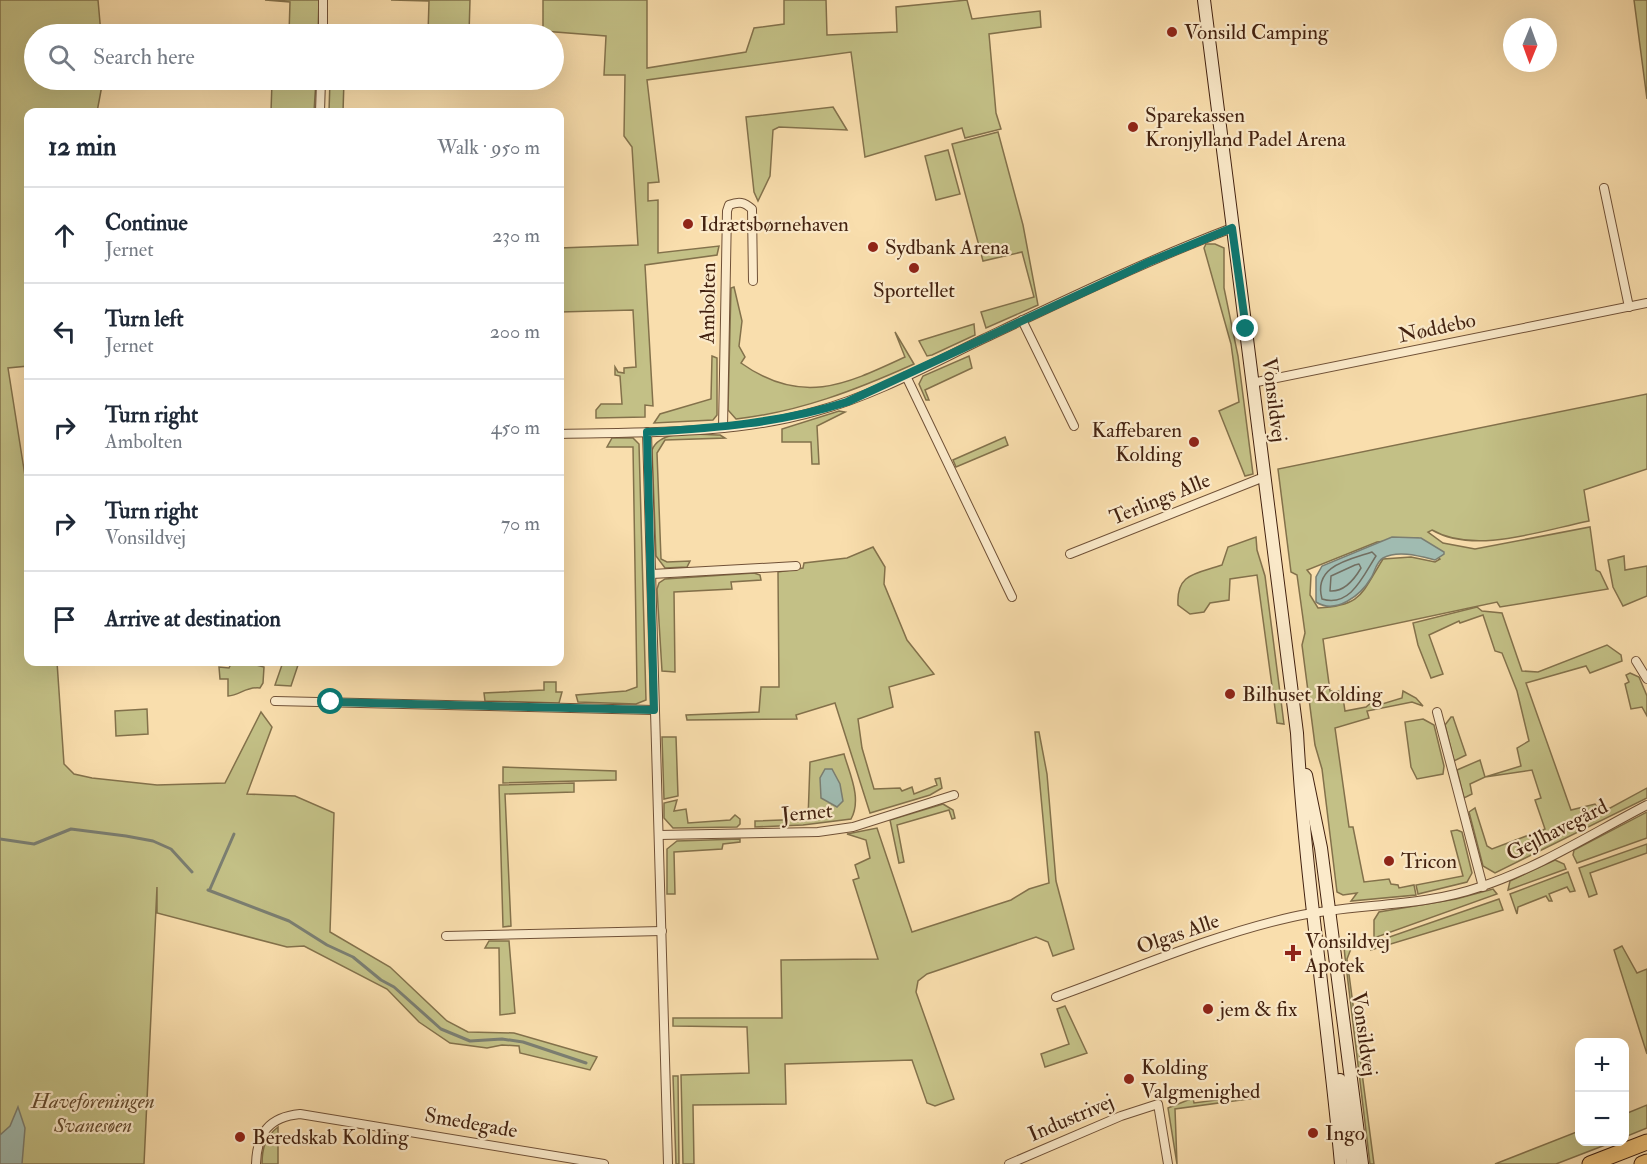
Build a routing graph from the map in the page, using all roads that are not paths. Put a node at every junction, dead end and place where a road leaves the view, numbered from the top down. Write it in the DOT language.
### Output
graph roads {
  1 [pos="323,0"];
  2 [pos="1204,0"];
  3 [pos="323,24"];
  4 [pos="321,90"];
  5 [pos="320,108"];
  6 [pos="1604,188"];
  7 [pos="1232,228"];
  8 [pos="753,281"];
  9 [pos="1647,303"];
  10 [pos="1629,307"];
  11 [pos="1022,320"];
  12 [pos="906,376"];
  13 [pos="1252,383"];
  14 [pos="1074,426"];
  15 [pos="723,428"];
  16 [pos="647,432"];
  17 [pos="564,434"];
  18 [pos="1264,477"];
  19 [pos="1070,554"];
  20 [pos="796,566"];
  21 [pos="652,574"];
  22 [pos="1012,597"];
  23 [pos="1636,661"];
  24 [pos="1647,679"];
  25 [pos="275,701"];
  26 [pos="654,710"];
  27 [pos="1437,712"];
  28 [pos="1297,733"];
  29 [pos="954,795"];
  30 [pos="1647,805"];
  31 [pos="1301,808"];
  32 [pos="659,836"];
  33 [pos="1483,886"];
  34 [pos="1330,912"];
  35 [pos="1314,914"];
  36 [pos="662,931"];
  37 [pos="446,936"];
  38 [pos="1056,997"];
  39 [pos="1344,1033"];
  40 [pos="1331,1057"];
  41 [pos="1647,1142"];
  42 [pos="1647,1162"];
  43 [pos="256,1164"];
  44 [pos="604,1164"];
  45 [pos="668,1164"];
  46 [pos="1009,1164"];
  47 [pos="1168,1164"];
  48 [pos="1341,1164"];
  49 [pos="1353,1164"];
  50 [pos="1362,1164"];
  51 [pos="1590,1164"];
  52 [pos="1642,1164"];
  1 -- 3 [label="street"];
  2 -- 7 [label="main road, Vonsildvej"];
  4 -- 5 [label="street"];
  6 -- 10 [label="street"];
  7 -- 11 [label="street"];
  7 -- 13 [label="main road, Vonsildvej"];
  8 -- 15 [label="street, Ambolten"];
  9 -- 10 [label="street, Nøddebo"];
  10 -- 13 [label="street, Nøddebo"];
  11 -- 12 [label="street"];
  11 -- 14 [label="street"];
  12 -- 15 [label="street"];
  12 -- 22 [label="street"];
  13 -- 18 [label="main road, Vonsildvej"];
  15 -- 16 [label="street"];
  16 -- 17 [label="street"];
  16 -- 21 [label="street"];
  18 -- 19 [label="street, Terlings Alle"];
  18 -- 28 [label="main road, Vonsildvej"];
  20 -- 21 [label="street"];
  21 -- 26 [label="street"];
  23 -- 24 [label="street"];
  25 -- 26 [label="street"];
  26 -- 32 [label="street"];
  27 -- 33 [label="street, Gejlhavegård"];
  28 -- 31 [label="main road, Vonsildvej"];
  28 -- 34 [label="main road, Vonsildvej"];
  29 -- 32 [label="street, Jernet"];
  30 -- 33 [label="street, Gejlhavegård"];
  31 -- 34 [label="main road"];
  31 -- 35 [label="main road, Vonsildvej"];
  32 -- 36 [label="street"];
  33 -- 34 [label="street, Gejlhavegård"];
  34 -- 35 [label="street, Gejlhavegård"];
  34 -- 39 [label="main road, Vonsildvej"];
  35 -- 38 [label="street, Olgas Alle"];
  35 -- 39 [label="main road"];
  35 -- 40 [label="main road, Vonsildvej"];
  36 -- 37 [label="street"];
  36 -- 45 [label="street"];
  39 -- 50 [label="main road, Vonsildvej"];
  40 -- 48 [label="main road, Vonsildvej"];
  40 -- 49 [label="main road"];
  41 -- 51 [label="highway"];
  42 -- 52 [label="highway"];
  43 -- 44 [label="street, Smedegade"];
  46 -- 47 [label="street, Industrivej"];
}
